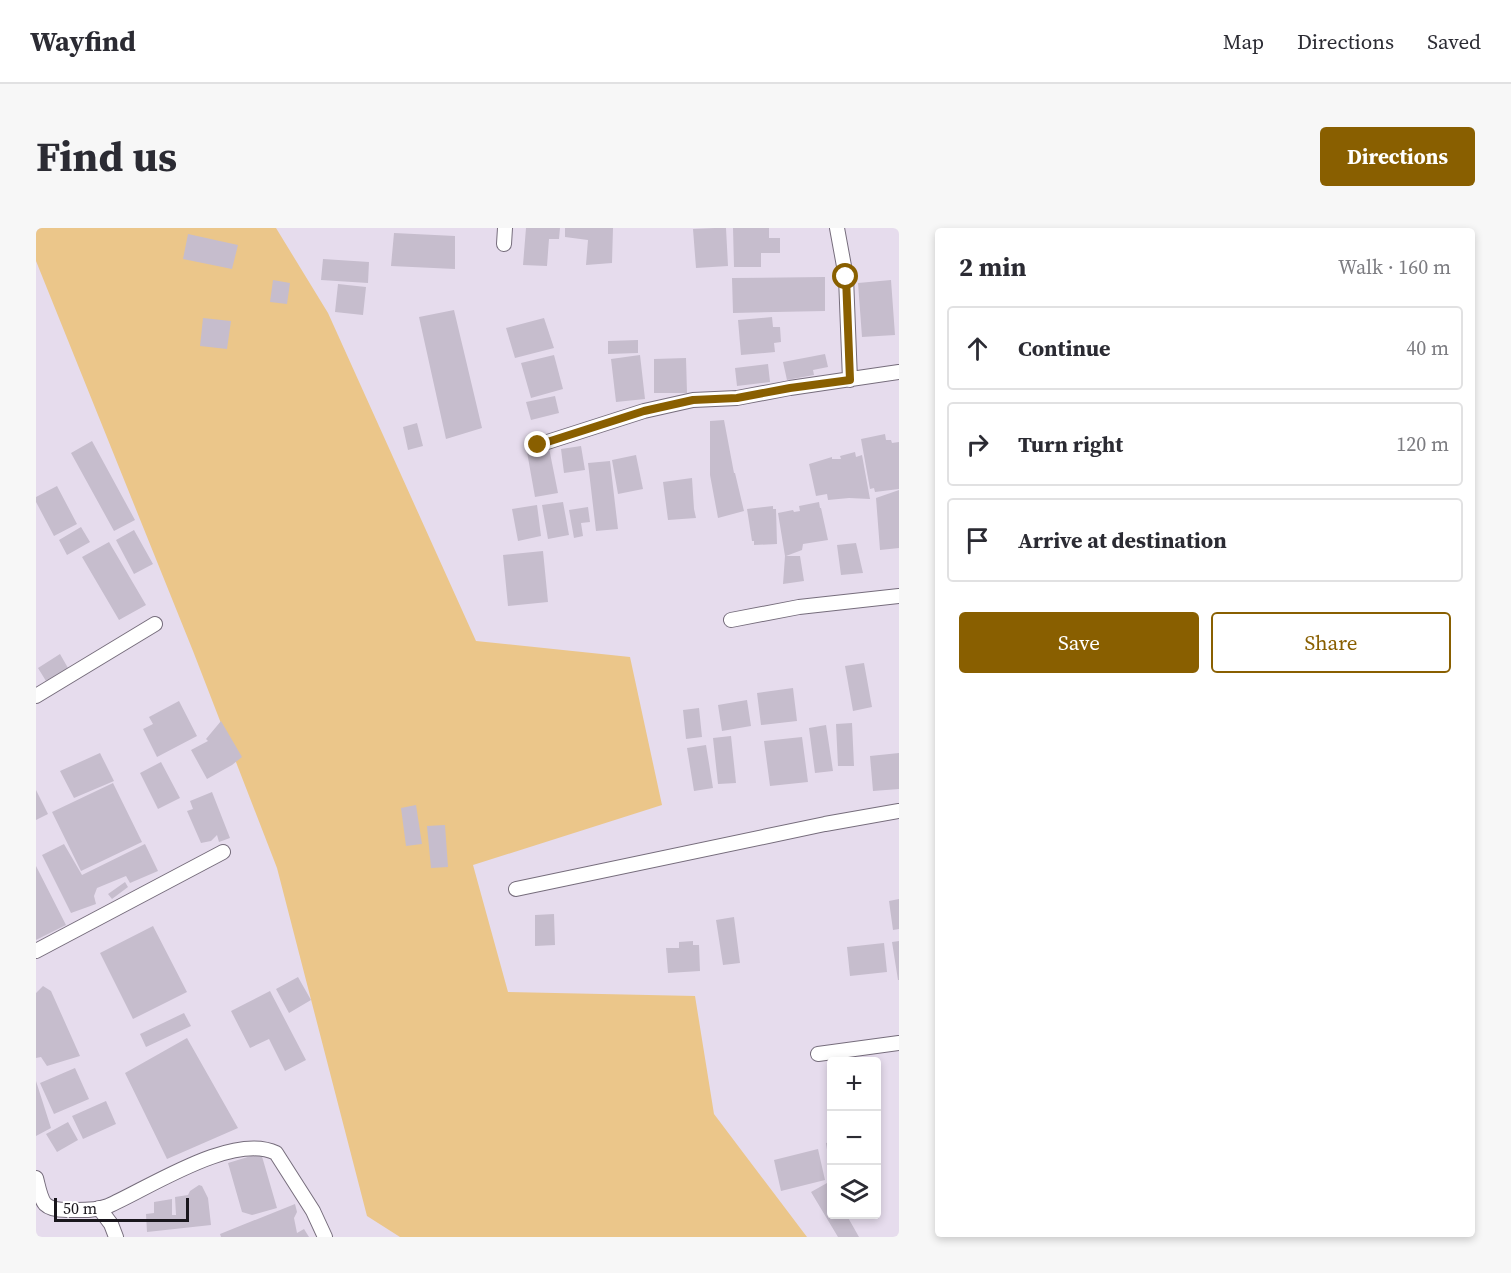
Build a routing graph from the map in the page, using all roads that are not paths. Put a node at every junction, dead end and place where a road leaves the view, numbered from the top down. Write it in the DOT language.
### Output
graph roads {
  1 [pos="505,228"];
  2 [pos="837,228"];
  3 [pos="504,244"];
  4 [pos="899,372"];
  5 [pos="850,380"];
  6 [pos="538,445"];
  7 [pos="899,596"];
  8 [pos="731,620"];
  9 [pos="155,624"];
  10 [pos="36,696"];
  11 [pos="899,811"];
  12 [pos="222,852"];
  13 [pos="516,889"];
  14 [pos="36,951"];
  15 [pos="899,1043"];
  16 [pos="818,1054"];
  17 [pos="36,1178"];
  18 [pos="99,1208"];
  19 [pos="116,1237"];
  20 [pos="325,1237"];
  1 -- 3 [label="street"];
  2 -- 5 [label="street"];
  4 -- 5 [label="street"];
  5 -- 6 [label="street"];
  7 -- 8 [label="street"];
  9 -- 10 [label="street"];
  11 -- 13 [label="street"];
  12 -- 14 [label="street"];
  15 -- 16 [label="street"];
  17 -- 18 [label="street"];
  18 -- 19 [label="street"];
  18 -- 20 [label="street"];
}
